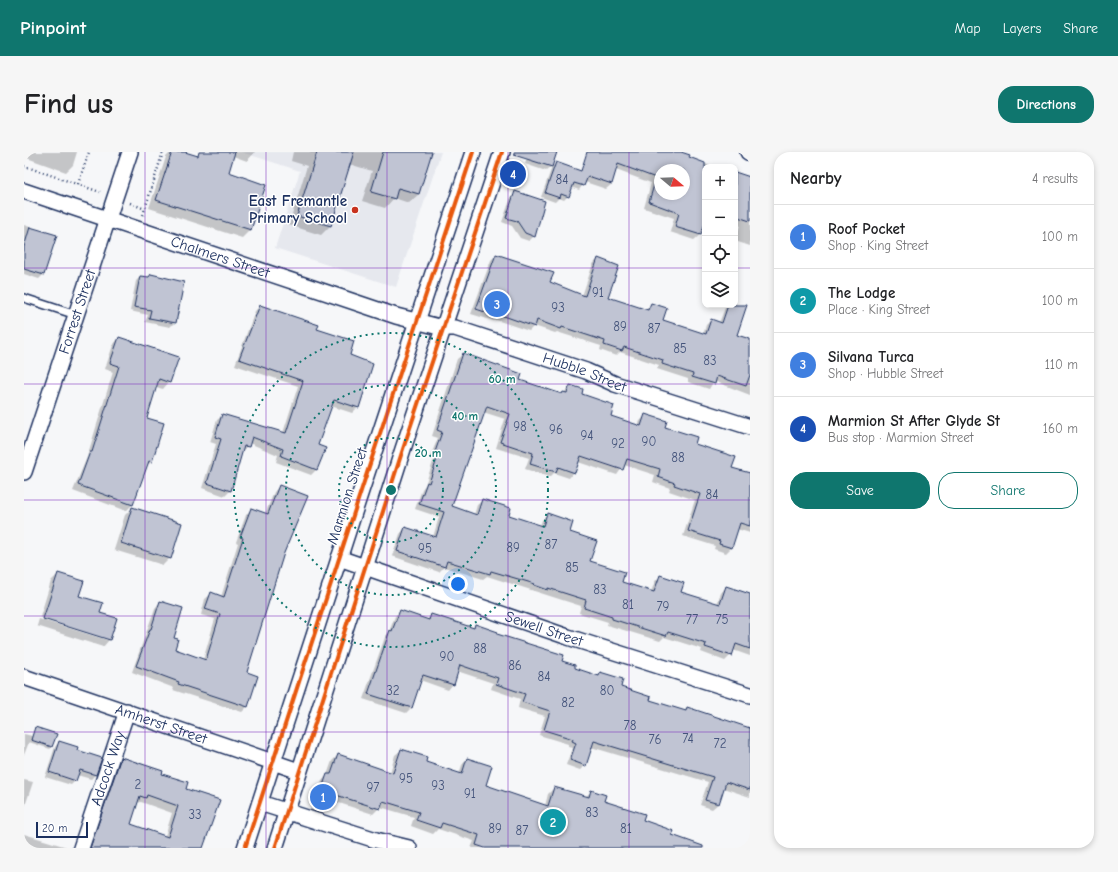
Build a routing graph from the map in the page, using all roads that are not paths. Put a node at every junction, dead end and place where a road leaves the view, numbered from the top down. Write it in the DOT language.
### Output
graph roads {
  1 [pos="130,152"];
  2 [pos="473,152"];
  3 [pos="502,152"];
  4 [pos="24,191"];
  5 [pos="108,218"];
  6 [pos="24,298"];
  7 [pos="76,315"];
  8 [pos="418,321"];
  9 [pos="444,328"];
  10 [pos="750,427"];
  11 [pos="24,472"];
  12 [pos="340,558"];
  13 [pos="366,566"];
  14 [pos="24,677"];
  15 [pos="750,695"];
  16 [pos="127,711"];
  17 [pos="273,763"];
  18 [pos="299,771"];
  19 [pos="260,803"];
  20 [pos="287,811"];
  21 [pos="81,848"];
  22 [pos="246,848"];
  23 [pos="275,848"];
  24 [pos="409,848"];
  1 -- 5 [label="street, Forrest Street"];
  2 -- 8 [label="street, Marmion Street"];
  3 -- 9 [label="street"];
  4 -- 5 [label="street, Chalmers Street"];
  5 -- 7 [label="street, Forrest Street"];
  5 -- 8 [label="street, Chalmers Street"];
  6 -- 7 [label="lane"];
  7 -- 11 [label="street, Forrest Street"];
  8 -- 9 [label="street, Hubble Street"];
  8 -- 12 [label="street, Marmion Street"];
  9 -- 10 [label="street, Hubble Street"];
  9 -- 13 [label="street"];
  12 -- 13 [label="street, Sewell Street"];
  12 -- 17 [label="street, Marmion Street"];
  13 -- 15 [label="street, Sewell Street"];
  13 -- 18 [label="street"];
  14 -- 16 [label="street, Amherst Street"];
  16 -- 17 [label="street, Amherst Street"];
  16 -- 21 [label="street, Adcock Way"];
  17 -- 18 [label="street, Amherst Street"];
  17 -- 19 [label="street, Marmion Street"];
  18 -- 20 [label="street"];
  19 -- 20 [label="street"];
  19 -- 22 [label="street, Marmion Street"];
  20 -- 23 [label="street"];
  20 -- 24 [label="street"];
}
